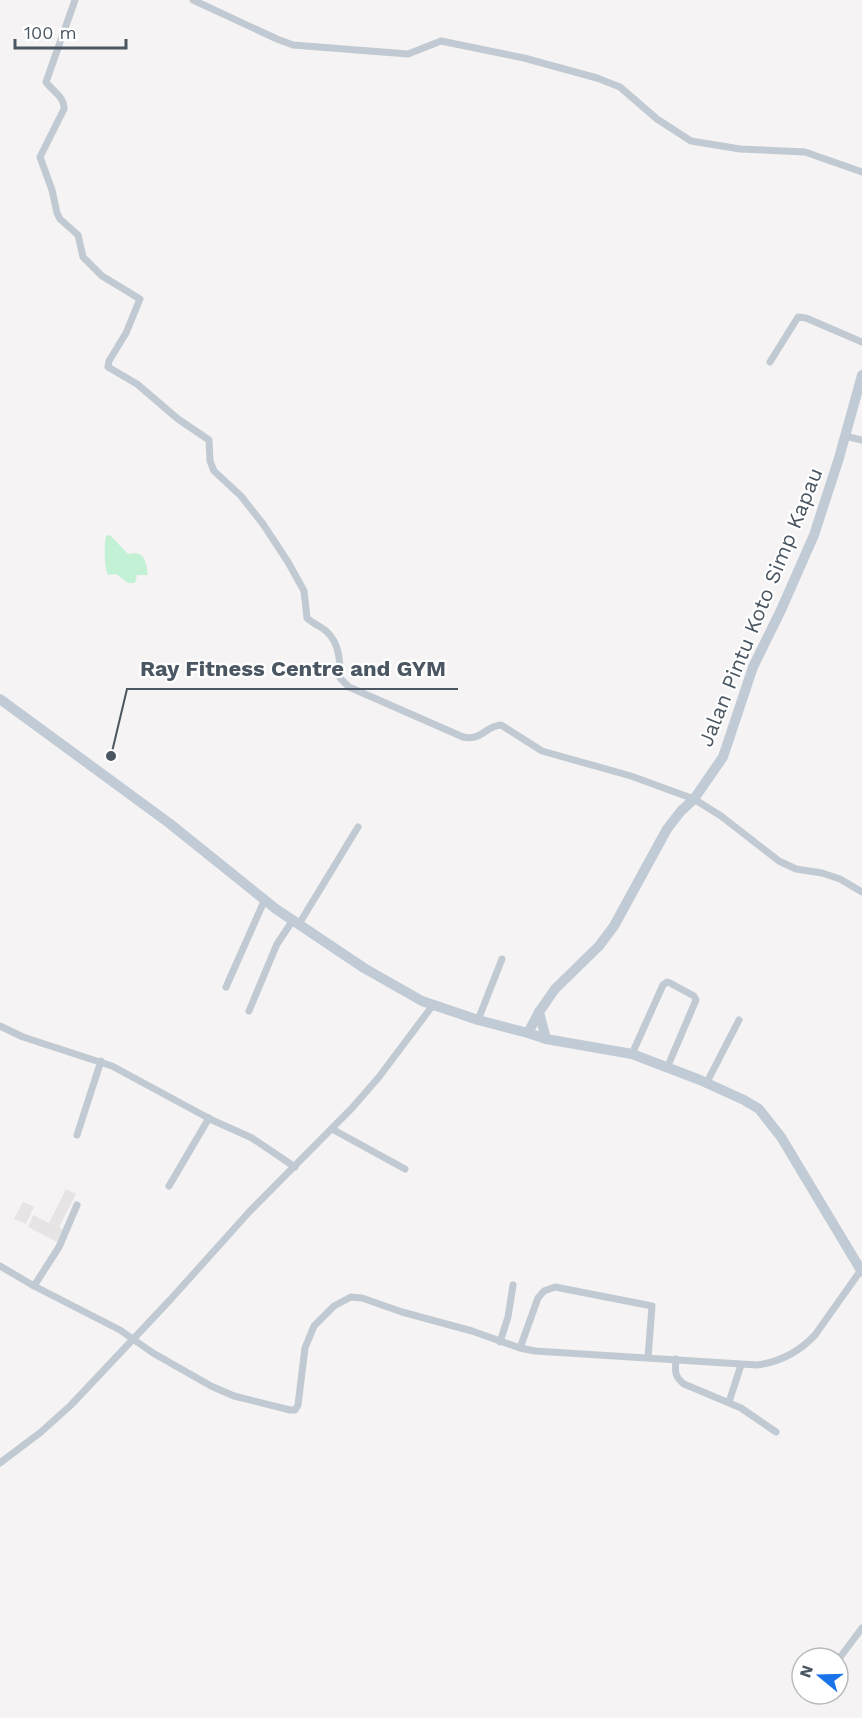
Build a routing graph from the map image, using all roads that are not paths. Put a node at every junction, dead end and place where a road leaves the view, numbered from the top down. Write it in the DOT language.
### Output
graph roads {
  1 [pos="75,0"];
  2 [pos="193,0"];
  3 [pos="862,172"];
  4 [pos="862,342"];
  5 [pos="770,362"];
  6 [pos="862,375"];
  7 [pos="845,436"];
  8 [pos="862,440"];
  9 [pos="0,699"];
  10 [pos="694,799"];
  11 [pos="358,826"];
  12 [pos="862,892"];
  13 [pos="265,899"];
  14 [pos="296,922"];
  15 [pos="502,959"];
  16 [pos="226,987"];
  17 [pos="434,1005"];
  18 [pos="249,1011"];
  19 [pos="539,1012"];
  20 [pos="478,1020"];
  21 [pos="739,1020"];
  22 [pos="0,1026"];
  23 [pos="528,1033"];
  24 [pos="546,1039"];
  25 [pos="632,1054"];
  26 [pos="101,1061"];
  27 [pos="667,1068"];
  28 [pos="706,1084"];
  29 [pos="209,1118"];
  30 [pos="332,1129"];
  31 [pos="77,1135"];
  32 [pos="295,1167"];
  33 [pos="405,1169"];
  34 [pos="169,1186"];
  35 [pos="77,1205"];
  36 [pos="1,1269"];
  37 [pos="861,1271"];
  38 [pos="513,1285"];
  39 [pos="34,1286"];
  40 [pos="133,1338"];
  41 [pos="500,1342"];
  42 [pos="519,1348"];
  43 [pos="648,1357"];
  44 [pos="676,1359"];
  45 [pos="741,1365"];
  46 [pos="729,1402"];
  47 [pos="776,1432"];
  48 [pos="0,1463"];
  49 [pos="862,1628"];
  50 [pos="848,1646"];
  1 -- 10 [label="street"];
  2 -- 3 [label="street"];
  4 -- 5 [label="street"];
  6 -- 7 [label="street, Jalan Pintu Koto Simp Kapau"];
  7 -- 8 [label="street"];
  7 -- 10 [label="street, Jalan Pintu Koto Simp Kapau"];
  9 -- 13 [label="street"];
  10 -- 12 [label="street"];
  10 -- 19 [label="street, Jalan Pintu Koto Simp Kapau"];
  11 -- 14 [label="street"];
  13 -- 14 [label="street"];
  13 -- 16 [label="street"];
  14 -- 17 [label="street"];
  14 -- 18 [label="street"];
  15 -- 20 [label="street"];
  17 -- 20 [label="street"];
  17 -- 30 [label="street"];
  19 -- 23 [label="street, Jalan Pintu Koto Simp Kapau"];
  19 -- 24 [label="street"];
  20 -- 23 [label="street"];
  21 -- 28 [label="street"];
  22 -- 26 [label="street"];
  23 -- 24 [label="street"];
  24 -- 25 [label="street"];
  25 -- 27 [label="street"];
  25 -- 27 [label="street"];
  26 -- 29 [label="street"];
  26 -- 31 [label="street"];
  27 -- 28 [label="street"];
  28 -- 37 [label="street"];
  29 -- 32 [label="street"];
  29 -- 34 [label="street"];
  30 -- 32 [label="street"];
  30 -- 33 [label="street"];
  32 -- 40 [label="street"];
  35 -- 39 [label="street"];
  36 -- 39 [label="street"];
  37 -- 45 [label="street"];
  38 -- 41 [label="street"];
  39 -- 40 [label="street"];
  40 -- 41 [label="street"];
  40 -- 48 [label="street"];
  41 -- 42 [label="street"];
  42 -- 43 [label="street"];
  42 -- 43 [label="street"];
  43 -- 44 [label="street"];
  44 -- 45 [label="street"];
  44 -- 46 [label="street"];
  45 -- 46 [label="street"];
  46 -- 47 [label="street"];
  49 -- 50 [label="street"];
}
